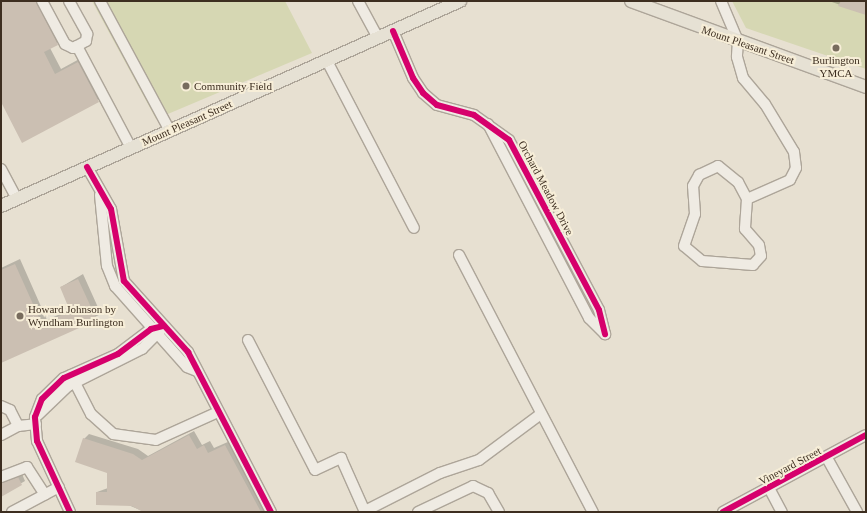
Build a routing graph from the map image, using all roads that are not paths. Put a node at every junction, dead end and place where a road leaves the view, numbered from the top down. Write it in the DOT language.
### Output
graph roads {
  1 [pos="42,1"];
  2 [pos="69,1"];
  3 [pos="100,1"];
  4 [pos="358,1"];
  5 [pos="460,1"];
  6 [pos="631,1"];
  7 [pos="722,1"];
  8 [pos="393,31"];
  9 [pos="378,38"];
  10 [pos="738,42"];
  11 [pos="77,46"];
  12 [pos="327,61"];
  13 [pos="866,87"];
  14 [pos="488,124"];
  15 [pos="170,131"];
  16 [pos="131,148"];
  17 [pos="87,167"];
  18 [pos="1,169"];
  19 [pos="100,195"];
  20 [pos="17,199"];
  21 [pos="748,199"];
  22 [pos="2,203"];
  23 [pos="414,228"];
  24 [pos="459,255"];
  25 [pos="163,326"];
  26 [pos="154,333"];
  27 [pos="248,340"];
  28 [pos="197,371"];
  29 [pos="73,379"];
  30 [pos="1,406"];
  31 [pos="218,412"];
  32 [pos="542,414"];
  33 [pos="36,421"];
  34 [pos="18,426"];
  35 [pos="1,435"];
  36 [pos="866,435"];
  37 [pos="827,458"];
  38 [pos="1,477"];
  39 [pos="59,487"];
  40 [pos="769,488"];
  41 [pos="45,495"];
  42 [pos="26,509"];
  43 [pos="12,512"];
  44 [pos="70,512"];
  45 [pos="271,512"];
  46 [pos="365,512"];
  47 [pos="418,512"];
  48 [pos="499,512"];
  49 [pos="593,512"];
  50 [pos="723,512"];
  51 [pos="782,512"];
  52 [pos="857,512"];
  1 -- 11 [label="street"];
  2 -- 11 [label="street"];
  3 -- 15 [label="street"];
  4 -- 9 [label="street"];
  5 -- 8 [label="main road, Mount Pleasant Street"];
  6 -- 10 [label="main road, Mount Pleasant Street"];
  7 -- 10 [label="street"];
  8 -- 9 [label="main road, Mount Pleasant Street"];
  8 -- 14 [label="street, Orchard Meadow Drive"];
  9 -- 12 [label="main road, Mount Pleasant Street"];
  10 -- 13 [label="main road, Mount Pleasant Street"];
  10 -- 21 [label="street"];
  11 -- 16 [label="street"];
  12 -- 15 [label="main road, Mount Pleasant Street"];
  12 -- 23 [label="street"];
  14 -- 14 [label="street, Orchard Meadow Drive"];
  15 -- 16 [label="main road, Mount Pleasant Street"];
  16 -- 17 [label="main road, Mount Pleasant Street"];
  17 -- 19 [label="street"];
  17 -- 20 [label="main road, Mount Pleasant Street"];
  18 -- 20 [label="street"];
  19 -- 25 [label="street"];
  19 -- 26 [label="street"];
  20 -- 22 [label="main road, Mount Pleasant Street"];
  21 -- 21 [label="street"];
  24 -- 32 [label="street"];
  25 -- 26 [label="street"];
  25 -- 28 [label="street"];
  26 -- 28 [label="street"];
  26 -- 29 [label="street"];
  27 -- 46 [label="street"];
  28 -- 31 [label="street"];
  29 -- 31 [label="street"];
  29 -- 33 [label="street"];
  30 -- 34 [label="street"];
  31 -- 45 [label="street"];
  32 -- 46 [label="street"];
  32 -- 49 [label="street"];
  33 -- 34 [label="street"];
  33 -- 39 [label="street"];
  34 -- 35 [label="street"];
  36 -- 37 [label="street, Vineyard Street"];
  37 -- 40 [label="street, Vineyard Street"];
  37 -- 52 [label="street"];
  38 -- 41 [label="street"];
  39 -- 41 [label="street"];
  39 -- 44 [label="street"];
  40 -- 50 [label="street, Vineyard Street"];
  40 -- 51 [label="street"];
  41 -- 42 [label="street"];
  42 -- 43 [label="street"];
  47 -- 48 [label="street"];
}
